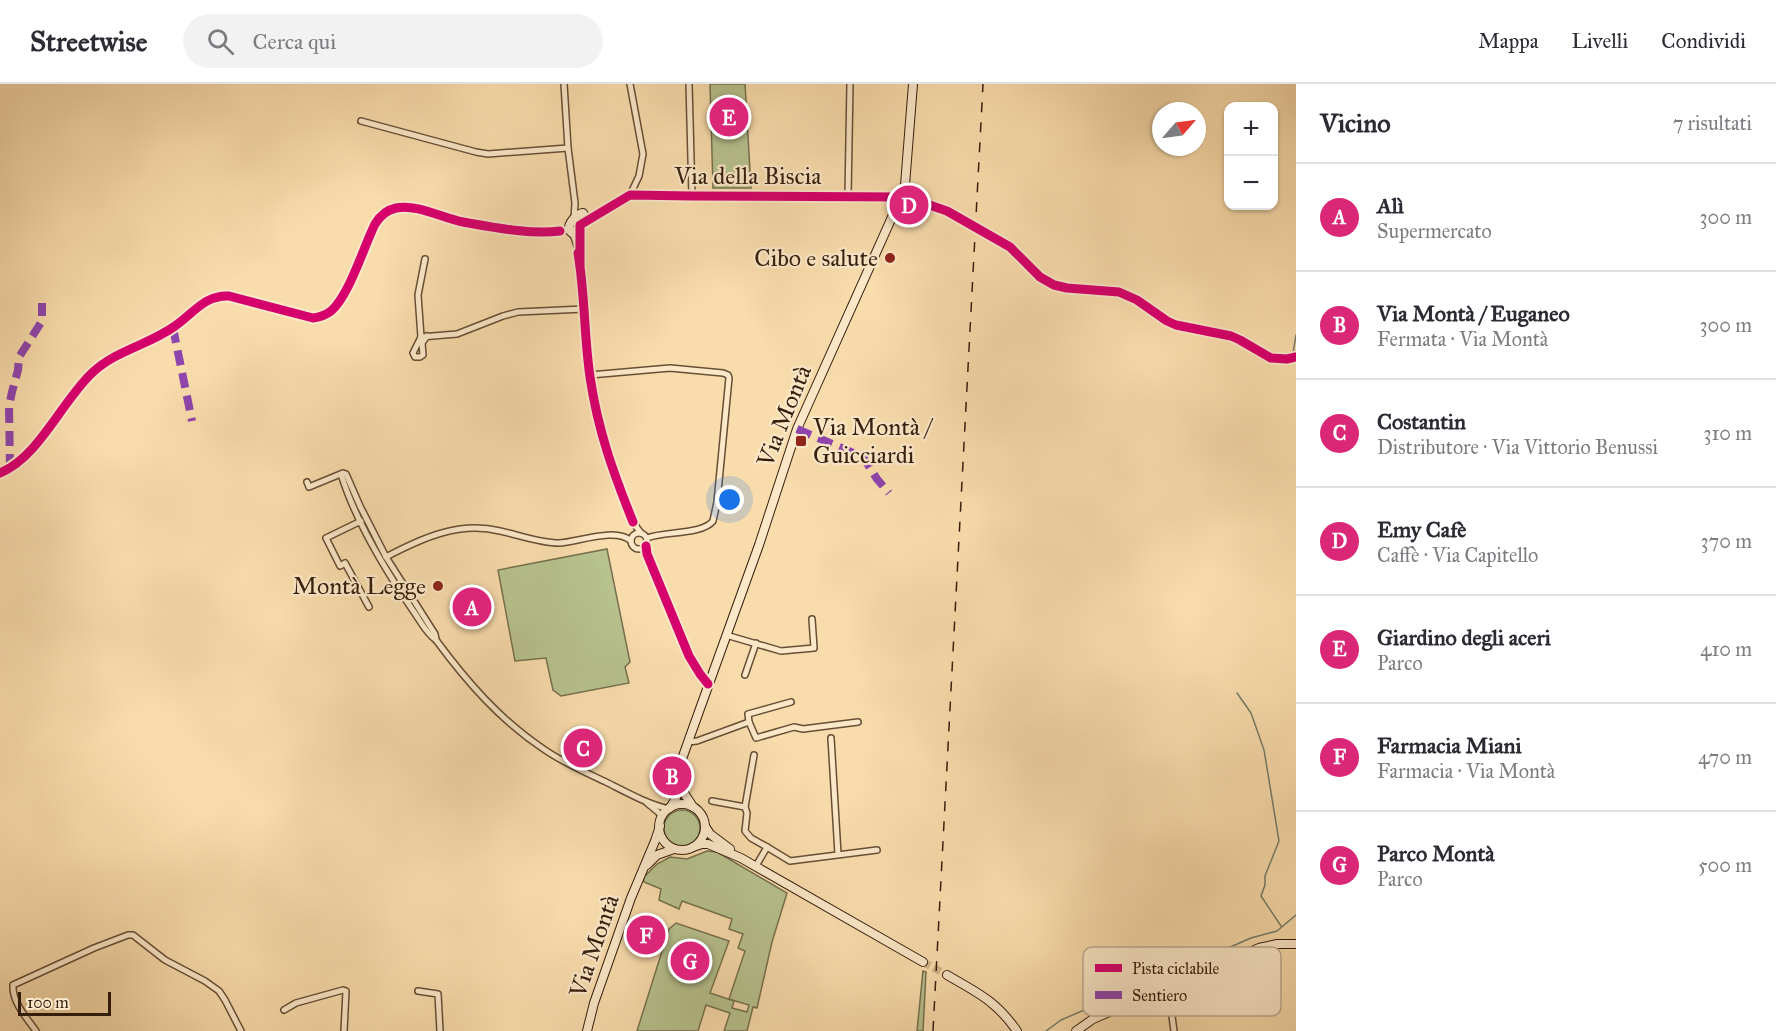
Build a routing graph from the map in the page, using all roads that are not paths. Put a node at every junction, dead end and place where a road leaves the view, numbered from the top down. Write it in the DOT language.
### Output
graph roads {
  1 [pos="564,84"];
  2 [pos="630,84"];
  3 [pos="689,84"];
  4 [pos="850,84"];
  5 [pos="913,84"];
  6 [pos="362,121"];
  7 [pos="568,148"];
  8 [pos="630,195"];
  9 [pos="692,196"];
  10 [pos="848,196"];
  11 [pos="902,197"];
  12 [pos="575,203"];
  13 [pos="583,214"];
  14 [pos="600,214"];
  15 [pos="967,221"];
  16 [pos="580,225"];
  17 [pos="978,227"];
  18 [pos="571,228"];
  19 [pos="425,259"];
  20 [pos="580,264"];
  21 [pos="584,309"];
  22 [pos="1296,357"];
  23 [pos="590,375"];
  24 [pos="0,473"];
  25 [pos="342,473"];
  26 [pos="307,482"];
  27 [pos="360,506"];
  28 [pos="361,521"];
  29 [pos="633,522"];
  30 [pos="370,527"];
  31 [pos="641,534"];
  32 [pos="647,538"];
  33 [pos="632,539"];
  34 [pos="375,548"];
  35 [pos="645,550"];
  36 [pos="386,557"];
  37 [pos="393,580"];
  38 [pos="369,607"];
  39 [pos="812,619"];
  40 [pos="726,635"];
  41 [pos="436,640"];
  42 [pos="756,643"];
  43 [pos="745,675"];
  44 [pos="708,684"];
  45 [pos="791,702"];
  46 [pos="749,722"];
  47 [pos="858,722"];
  48 [pos="831,738"];
  49 [pos="688,741"];
  50 [pos="754,755"];
  51 [pos="681,763"];
  52 [pos="641,799"];
  53 [pos="712,801"];
  54 [pos="693,807"];
  55 [pos="745,807"];
  56 [pos="670,808"];
  57 [pos="661,822"];
  58 [pos="705,826"];
  59 [pos="693,847"];
  60 [pos="767,847"];
  61 [pos="674,849"];
  62 [pos="877,850"];
  63 [pos="838,854"];
  64 [pos="741,858"];
  65 [pos="756,866"];
  66 [pos="640,873"];
  67 [pos="1296,944"];
  68 [pos="1264,947"];
  69 [pos="923,962"];
  70 [pos="947,975"];
  71 [pos="418,990"];
  72 [pos="284,1010"];
  73 [pos="1100,1016"];
  74 [pos="1172,1016"];
  75 [pos="36,1031"];
  76 [pos="241,1031"];
  77 [pos="344,1031"];
  78 [pos="440,1031"];
  79 [pos="586,1031"];
  80 [pos="1017,1031"];
  81 [pos="1076,1031"];
  82 [pos="1174,1031"];
  1 -- 7 [label="street"];
  2 -- 8 [label="street"];
  3 -- 9 [label="street"];
  4 -- 10 [label="street"];
  5 -- 11 [label="main road, Via Montà"];
  6 -- 7 [label="street"];
  7 -- 12 [label="street"];
  8 -- 9 [label="main road, Via della Biscia"];
  8 -- 14 [label="main road"];
  9 -- 10 [label="main road, Via della Biscia"];
  10 -- 11 [label="main road, Via della Biscia"];
  11 -- 15 [label="street"];
  11 -- 40 [label="main road, Via Montà"];
  12 -- 13 [label="street"];
  12 -- 18 [label="street"];
  13 -- 14 [label="main road"];
  13 -- 16 [label="main road"];
  13 -- 18 [label="main road"];
  14 -- 16 [label="main road"];
  16 -- 18 [label="main road"];
  16 -- 20 [label="street"];
  17 -- 22 [label="street"];
  18 -- 20 [label="street"];
  18 -- 24 [label="street"];
  19 -- 21 [label="street"];
  20 -- 21 [label="street"];
  21 -- 23 [label="street"];
  23 -- 29 [label="street"];
  23 -- 32 [label="street"];
  25 -- 26 [label="street"];
  25 -- 27 [label="street"];
  25 -- 28 [label="street"];
  27 -- 28 [label="street"];
  27 -- 30 [label="street"];
  28 -- 30 [label="street"];
  28 -- 34 [label="street"];
  28 -- 38 [label="street"];
  29 -- 31 [label="street"];
  29 -- 33 [label="street"];
  30 -- 36 [label="street"];
  31 -- 32 [label="street"];
  31 -- 33 [label="street"];
  32 -- 35 [label="street"];
  33 -- 35 [label="street"];
  33 -- 36 [label="street"];
  34 -- 36 [label="street"];
  34 -- 37 [label="street"];
  35 -- 44 [label="street"];
  36 -- 37 [label="street"];
  36 -- 41 [label="street"];
  37 -- 41 [label="street"];
  39 -- 42 [label="street"];
  40 -- 42 [label="street"];
  40 -- 44 [label="main road, Via Montà"];
  41 -- 52 [label="street"];
  42 -- 43 [label="street"];
  44 -- 49 [label="main road, Via Montà"];
  45 -- 46 [label="street"];
  46 -- 47 [label="street"];
  46 -- 49 [label="street"];
  48 -- 63 [label="street"];
  49 -- 51 [label="main road, Via Montà"];
  50 -- 55 [label="street"];
  51 -- 54 [label="main road, Via Montà"];
  51 -- 56 [label="main road, Via Montà"];
  52 -- 56 [label="street"];
  52 -- 57 [label="street"];
  53 -- 55 [label="street"];
  54 -- 56 [label="main road"];
  54 -- 58 [label="main road, Via Montà"];
  55 -- 60 [label="street"];
  56 -- 57 [label="main road, Via Montà"];
  57 -- 61 [label="main road"];
  57 -- 66 [label="main road, Via Montà"];
  58 -- 59 [label="main road"];
  58 -- 64 [label="main road, Via Montà"];
  59 -- 61 [label="main road, Via Montà"];
  59 -- 64 [label="main road, Via Montà"];
  60 -- 63 [label="street"];
  60 -- 65 [label="street"];
  61 -- 66 [label="main road, Via Montà"];
  62 -- 63 [label="street"];
  64 -- 65 [label="main road"];
  65 -- 69 [label="main road"];
  66 -- 79 [label="main road, Via Montà"];
  67 -- 68 [label="main road"];
  70 -- 80 [label="main road"];
  71 -- 78 [label="street"];
  72 -- 77 [label="street"];
  73 -- 81 [label="main road"];
  74 -- 82 [label="street"];
  75 -- 76 [label="street"];
}
